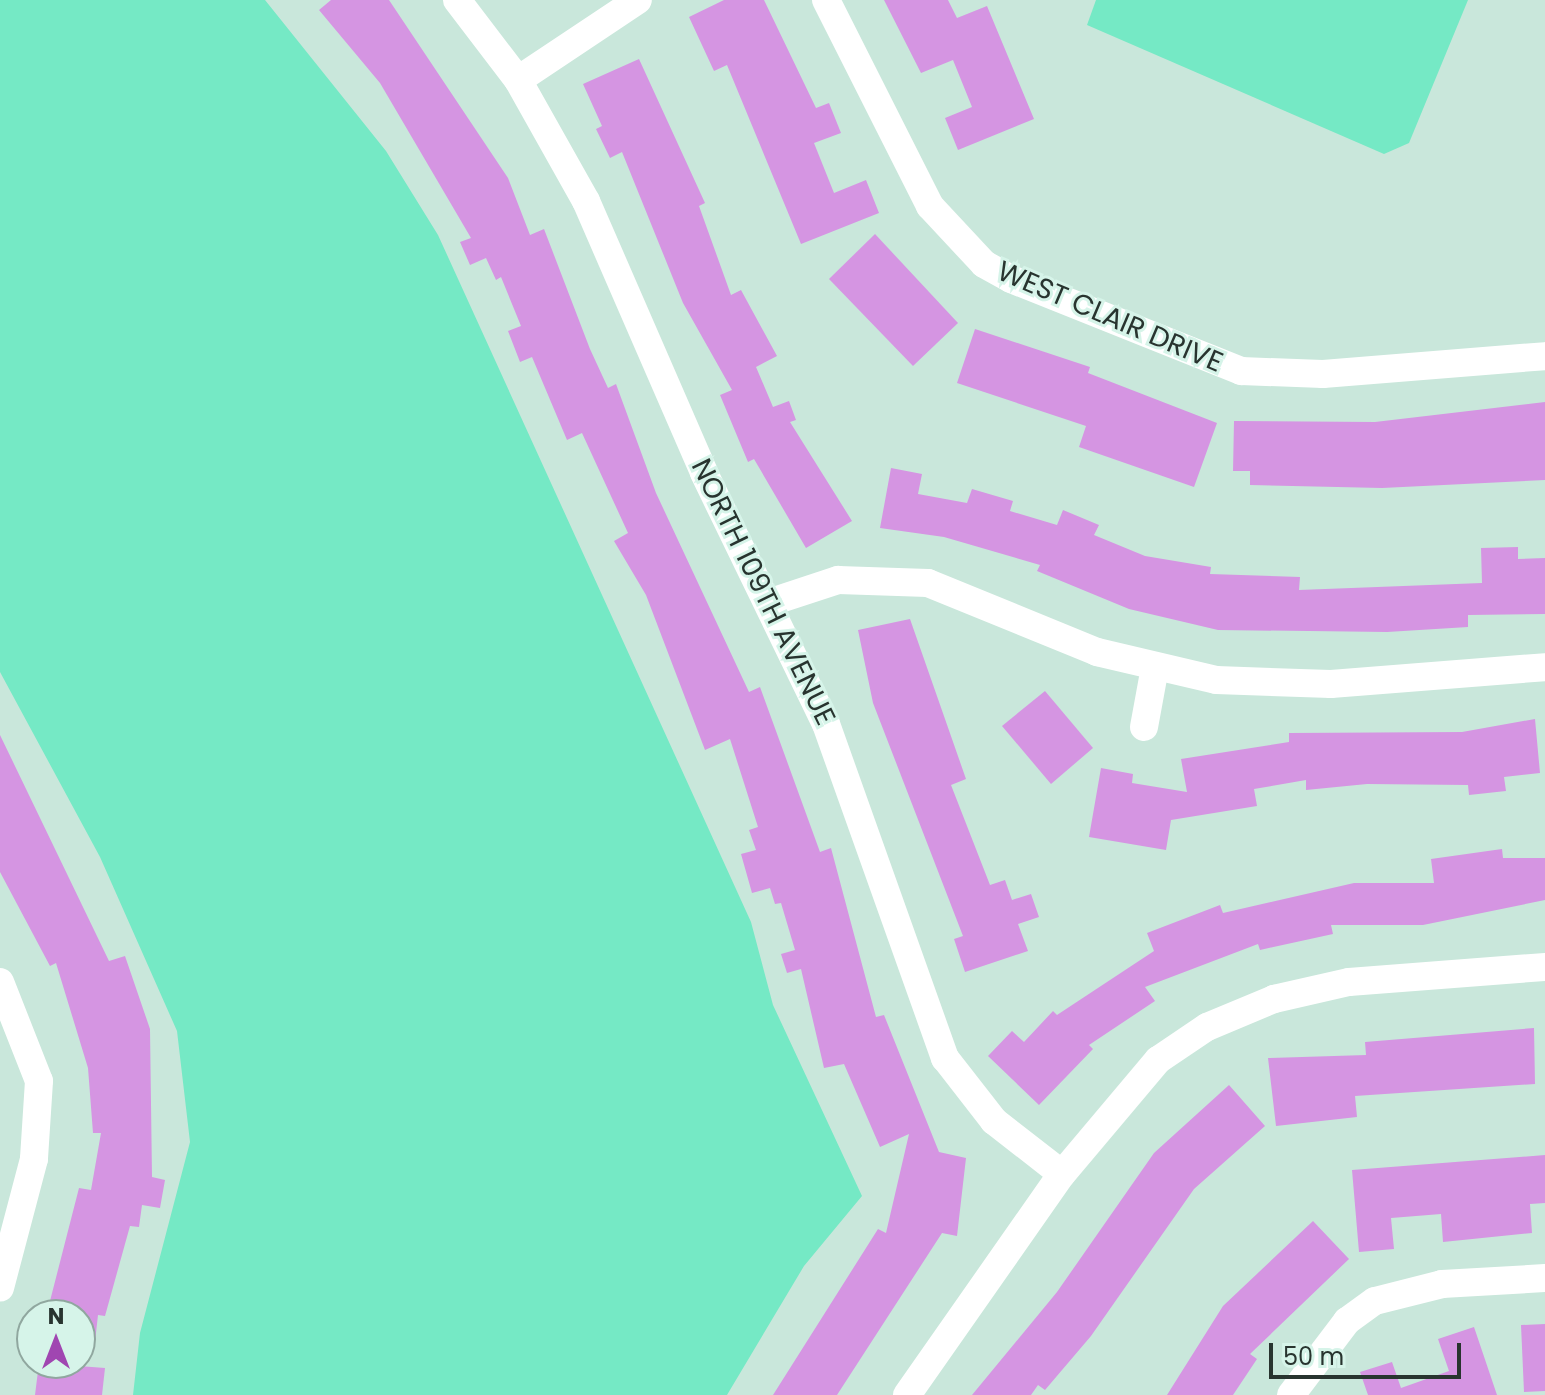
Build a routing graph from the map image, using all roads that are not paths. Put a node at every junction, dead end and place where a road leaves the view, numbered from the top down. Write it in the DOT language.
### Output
graph roads {
  1 [pos="457,0"];
  2 [pos="638,0"];
  3 [pos="826,0"];
  4 [pos="518,80"];
  5 [pos="1545,356"];
  6 [pos="768,603"];
  7 [pos="1155,667"];
  8 [pos="1545,667"];
  9 [pos="1144,727"];
  10 [pos="1545,967"];
  11 [pos="0,982"];
  12 [pos="1062,1174"];
  13 [pos="1545,1278"];
  14 [pos="0,1288"];
  15 [pos="907,1395"];
  16 [pos="1291,1395"];
  1 -- 4 [label="street, NORTH 109TH AVENUE"];
  2 -- 4 [label="street"];
  3 -- 5 [label="street, WEST CLAIR DRIVE"];
  4 -- 6 [label="street, NORTH 109TH AVENUE"];
  6 -- 7 [label="street"];
  6 -- 12 [label="street, NORTH 109TH AVENUE"];
  7 -- 8 [label="street"];
  7 -- 9 [label="street"];
  10 -- 12 [label="street"];
  11 -- 14 [label="street"];
  12 -- 15 [label="street"];
  13 -- 16 [label="street"];
}
